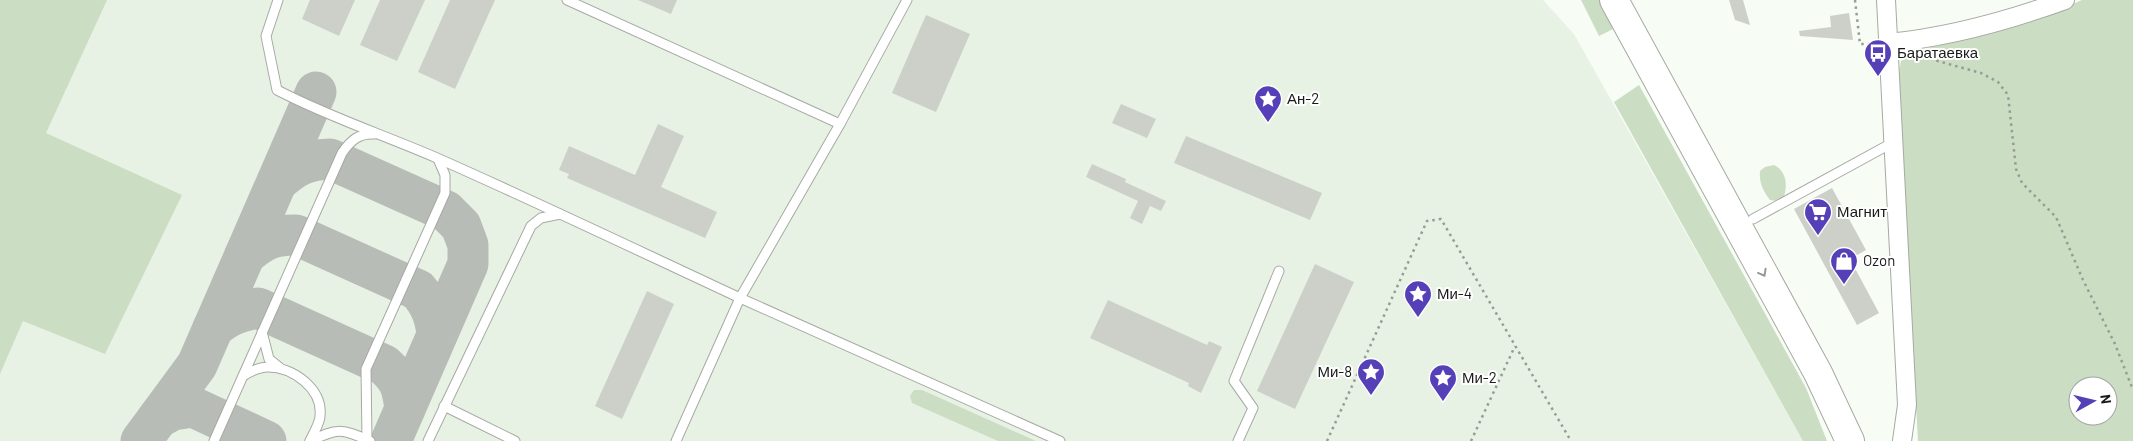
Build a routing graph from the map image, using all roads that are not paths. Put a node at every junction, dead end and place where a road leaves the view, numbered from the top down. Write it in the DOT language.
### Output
graph roads {
  1 [pos="278,0"];
  2 [pos="567,0"];
  3 [pos="907,0"];
  4 [pos="1614,0"];
  5 [pos="1635,0"];
  6 [pos="1886,0"];
  7 [pos="2065,0"];
  8 [pos="1888,44"];
  9 [pos="840,124"];
  10 [pos="383,135"];
  11 [pos="1892,143"];
  12 [pos="438,158"];
  13 [pos="560,214"];
  14 [pos="1753,219"];
  15 [pos="1279,271"];
  16 [pos="740,298"];
  17 [pos="262,332"];
  18 [pos="281,369"];
  19 [pos="243,376"];
  20 [pos="1906,405"];
  21 [pos="444,406"];
  22 [pos="367,423"];
  23 [pos="348,431"];
  24 [pos="214,441"];
  25 [pos="310,441"];
  26 [pos="369,441"];
  27 [pos="428,441"];
  28 [pos="515,441"];
  29 [pos="676,441"];
  30 [pos="1060,441"];
  31 [pos="1238,441"];
  32 [pos="1850,441"];
  33 [pos="1868,441"];
  34 [pos="1902,441"];
  35 [pos="1908,441"];
  1 -- 10 [label="lane"];
  2 -- 9 [label="lane"];
  3 -- 9 [label="lane"];
  4 -- 32 [label="highway, one-way"];
  5 -- 14 [label="highway"];
  6 -- 8 [label="street"];
  7 -- 8 [label="street"];
  8 -- 11 [label="street"];
  9 -- 16 [label="lane"];
  10 -- 12 [label="lane"];
  10 -- 17 [label="lane"];
  11 -- 14 [label="lane"];
  11 -- 20 [label="street"];
  12 -- 13 [label="lane"];
  12 -- 22 [label="lane"];
  13 -- 16 [label="lane"];
  13 -- 21 [label="lane"];
  14 -- 33 [label="highway"];
  15 -- 31 [label="lane"];
  16 -- 29 [label="lane"];
  16 -- 30 [label="lane"];
  17 -- 18 [label="lane"];
  17 -- 19 [label="lane"];
  18 -- 19 [label="lane"];
  18 -- 25 [label="lane"];
  19 -- 24 [label="lane"];
  20 -- 34 [label="street"];
  20 -- 35 [label="street"];
  21 -- 27 [label="lane"];
  21 -- 28 [label="lane"];
  22 -- 23 [label="lane"];
  22 -- 26 [label="lane"];
  23 -- 25 [label="lane"];
  23 -- 26 [label="lane"];
}
